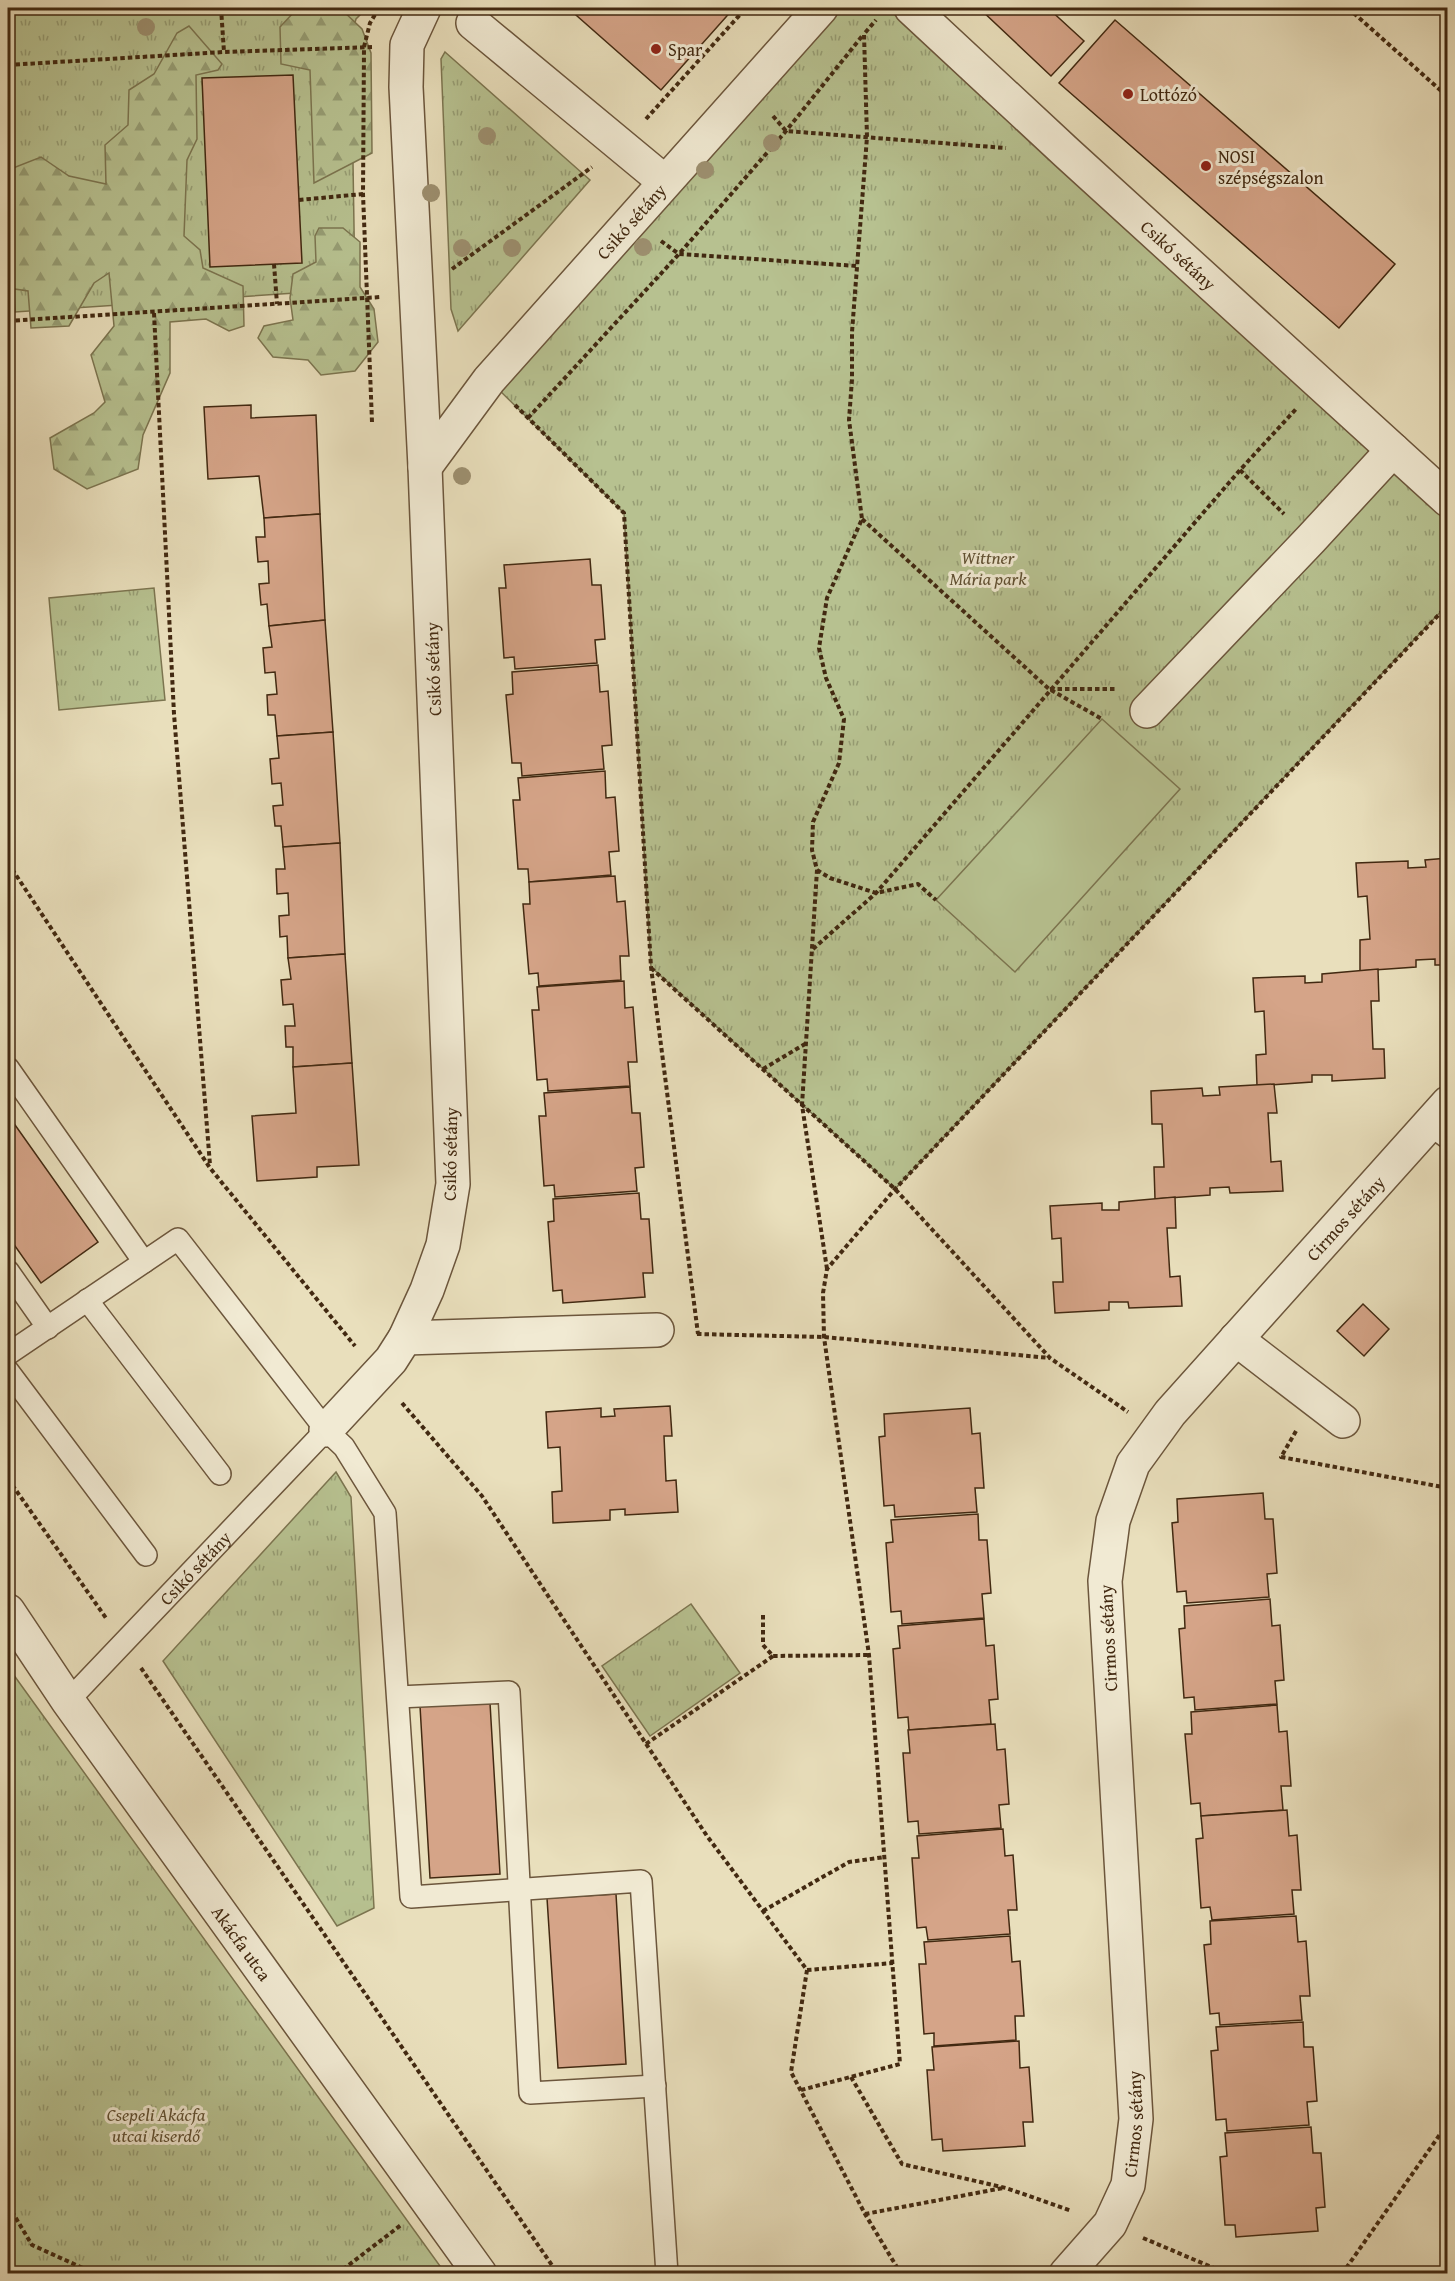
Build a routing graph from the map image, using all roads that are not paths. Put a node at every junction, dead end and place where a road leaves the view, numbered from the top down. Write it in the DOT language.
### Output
graph roads {
  1 [pos="424,8"];
  2 [pos="821,8"];
  3 [pos="911,8"];
  4 [pos="473,23"];
  5 [pos="664,182"];
  6 [pos="1393,450"];
  7 [pos="425,466"];
  8 [pos="1448,500"];
  9 [pos="1147,711"];
  10 [pos="8,1068"];
  11 [pos="1441,1122"];
  12 [pos="144,1262"];
  13 [pos="8,1271"];
  14 [pos="87,1300"];
  15 [pos="48,1328"];
  16 [pos="657,1330"];
  17 [pos="405,1338"];
  18 [pos="1236,1339"];
  19 [pos="8,1354"];
  20 [pos="8,1371"];
  21 [pos="1343,1421"];
  22 [pos="326,1430"];
  23 [pos="220,1474"];
  24 [pos="146,1555"];
  25 [pos="8,1611"];
  26 [pos="398,1697"];
  27 [pos="68,1701"];
  28 [pos="519,1890"];
  29 [pos="655,2086"];
  30 [pos="480,2274"];
  31 [pos="667,2274"];
  32 [pos="1066,2274"];
  1 -- 7 [label="street, Csikó sétány"];
  2 -- 5 [label="street, Csikó sétány"];
  3 -- 6 [label="street, Csikó sétány"];
  4 -- 5 [label="street"];
  5 -- 7 [label="street, Csikó sétány"];
  6 -- 8 [label="street, Csikó sétány"];
  6 -- 9 [label="street"];
  7 -- 17 [label="street, Csikó sétány"];
  10 -- 12 [label="lane"];
  11 -- 18 [label="street, Cirmos sétány"];
  12 -- 14 [label="lane"];
  12 -- 22 [label="lane"];
  13 -- 15 [label="lane"];
  14 -- 15 [label="lane"];
  14 -- 23 [label="lane"];
  15 -- 19 [label="lane"];
  16 -- 17 [label="street"];
  17 -- 22 [label="street, Csikó sétány"];
  18 -- 21 [label="street"];
  18 -- 32 [label="street, Cirmos sétány"];
  20 -- 24 [label="lane"];
  22 -- 26 [label="lane"];
  22 -- 27 [label="lane, Csikó sétány"];
  25 -- 27 [label="street, Akácfa utca"];
  26 -- 28 [label="lane"];
  26 -- 28 [label="lane"];
  27 -- 30 [label="street, Akácfa utca"];
  28 -- 29 [label="lane"];
  28 -- 29 [label="lane"];
  29 -- 31 [label="lane"];
}
